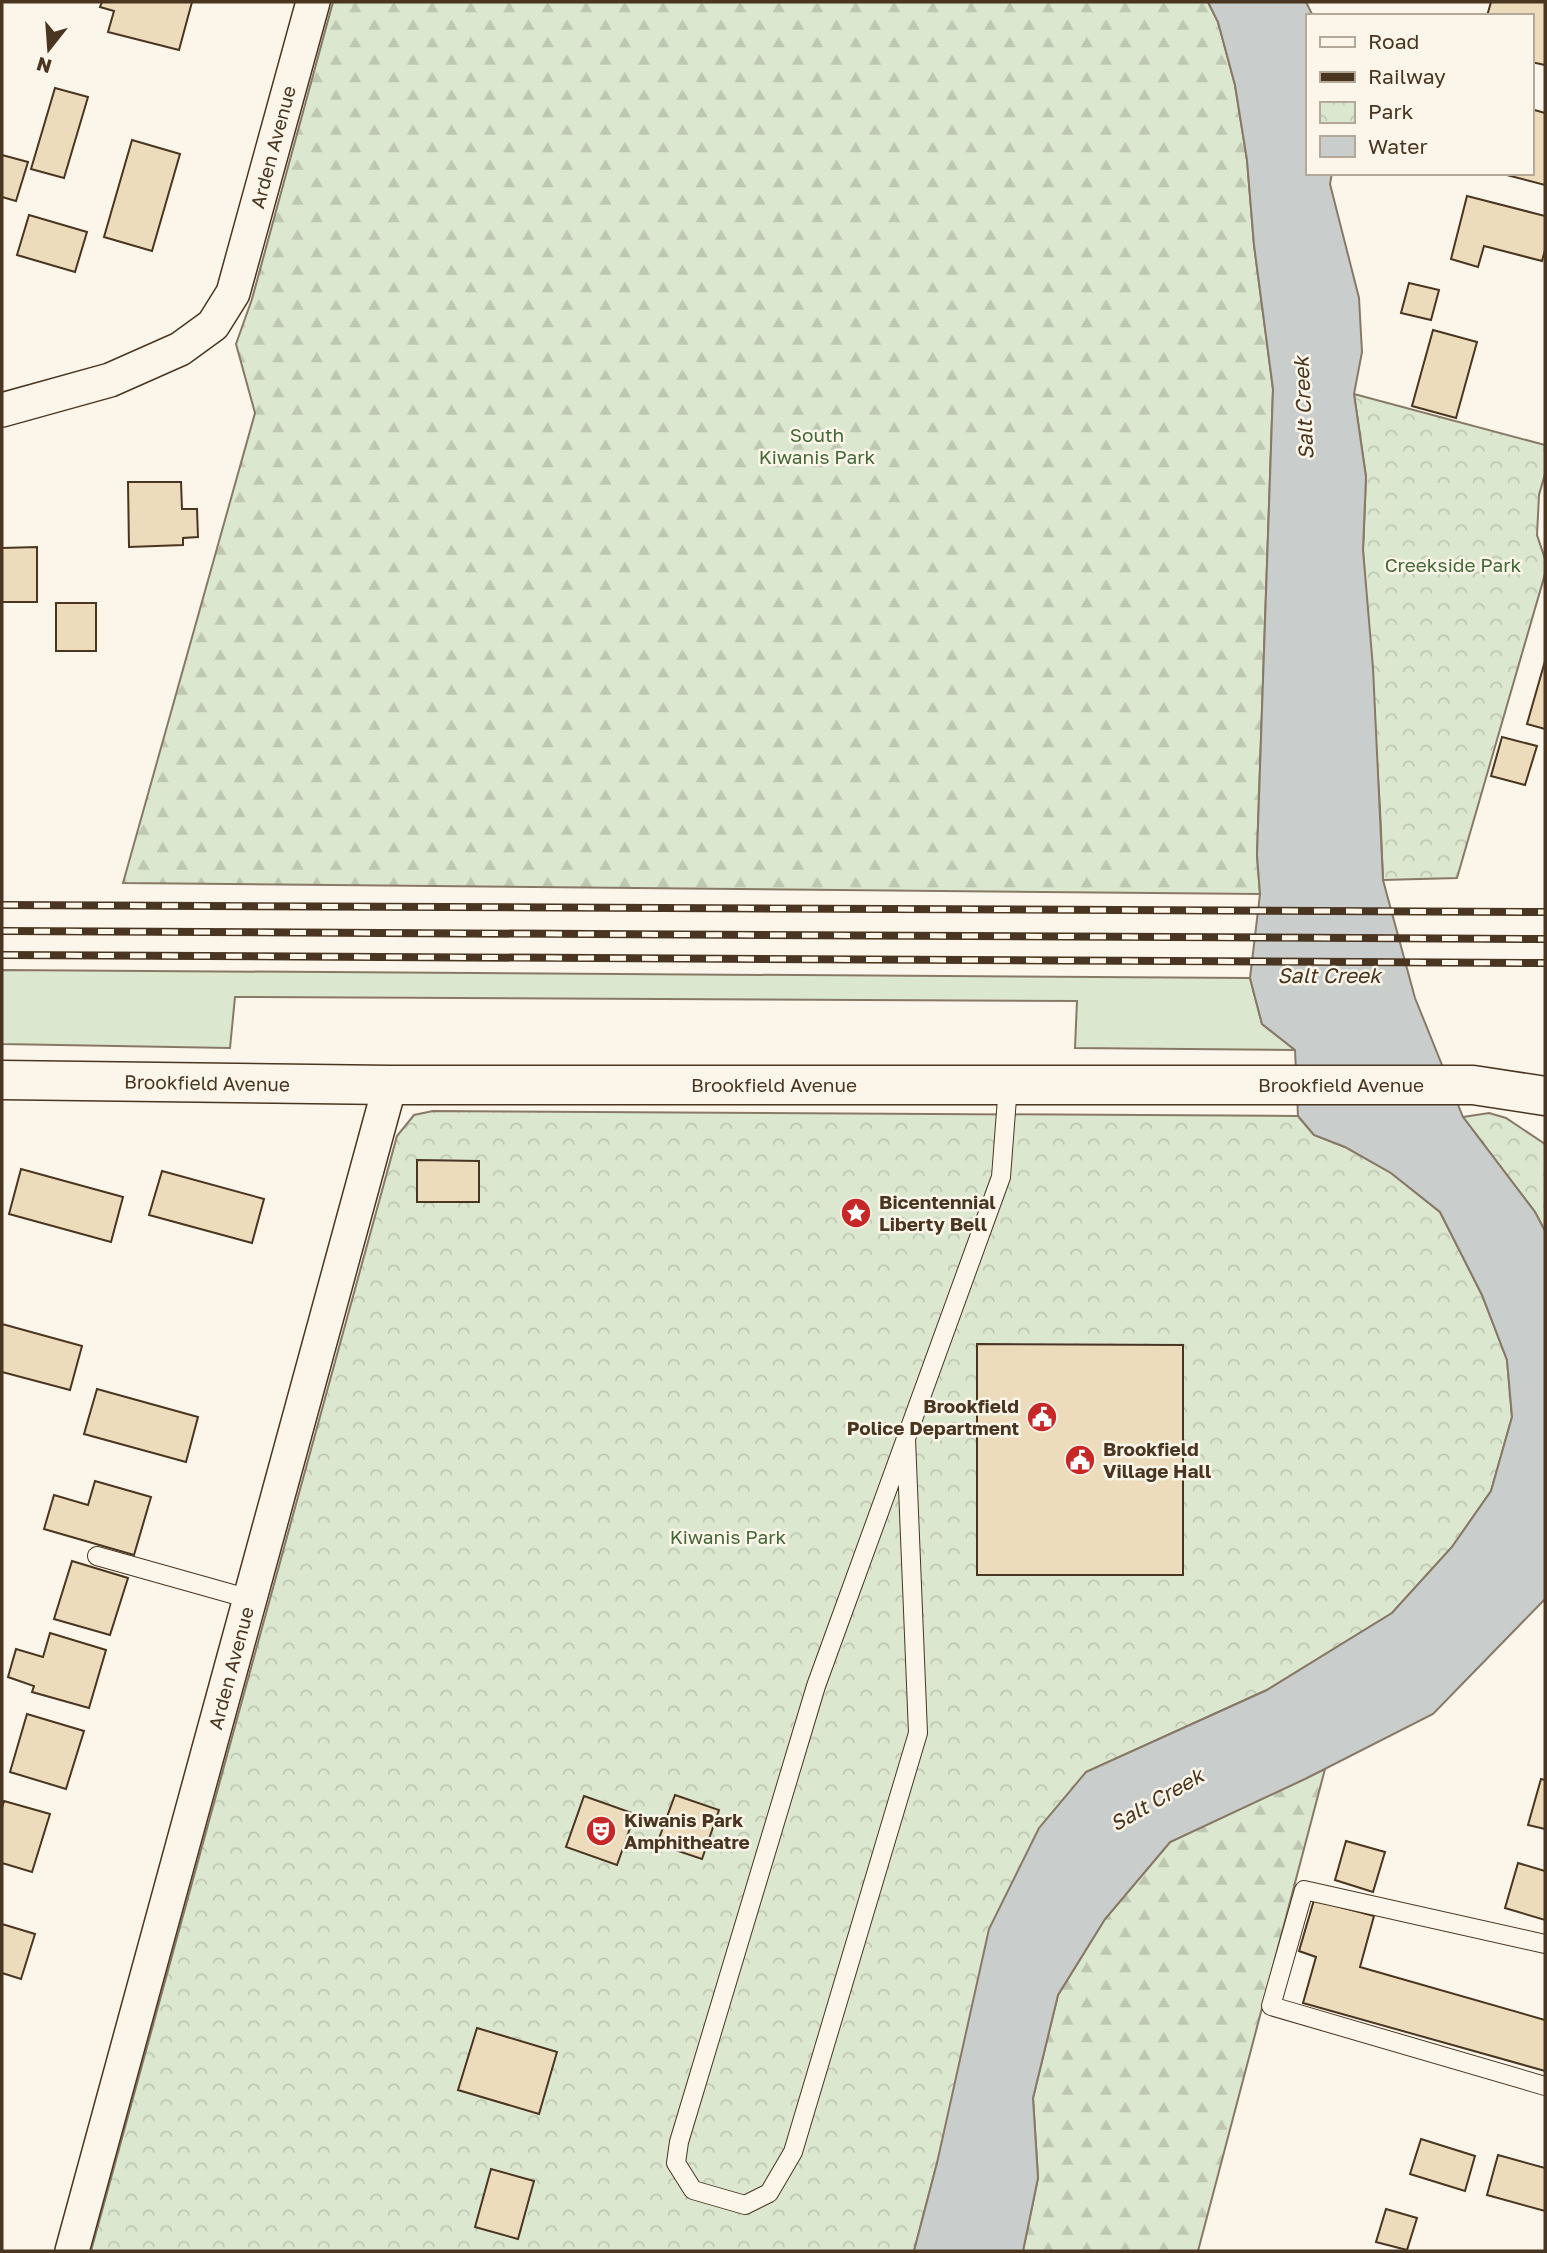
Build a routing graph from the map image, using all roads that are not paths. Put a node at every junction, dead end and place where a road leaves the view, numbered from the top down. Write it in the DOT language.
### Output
graph roads {
  1 [pos="313,2"];
  2 [pos="2,410"];
  3 [pos="2,1080"];
  4 [pos="390,1085"];
  5 [pos="1009,1085"];
  6 [pos="1545,1096"];
  7 [pos="906,1439"];
  8 [pos="97,1556"];
  9 [pos="250,1600"];
  10 [pos="1545,1944"];
  11 [pos="1545,2086"];
  12 [pos="72,2251"];
  1 -- 2 [label="street, Arden Avenue"];
  3 -- 4 [label="street, Brookfield Avenue"];
  4 -- 5 [label="street, Brookfield Avenue"];
  4 -- 9 [label="street, Arden Avenue"];
  5 -- 6 [label="street, Brookfield Avenue"];
  5 -- 7 [label="lane"];
  7 -- 7 [label="lane"];
  8 -- 9 [label="lane"];
  9 -- 12 [label="street, Arden Avenue"];
  10 -- 11 [label="lane"];
}
